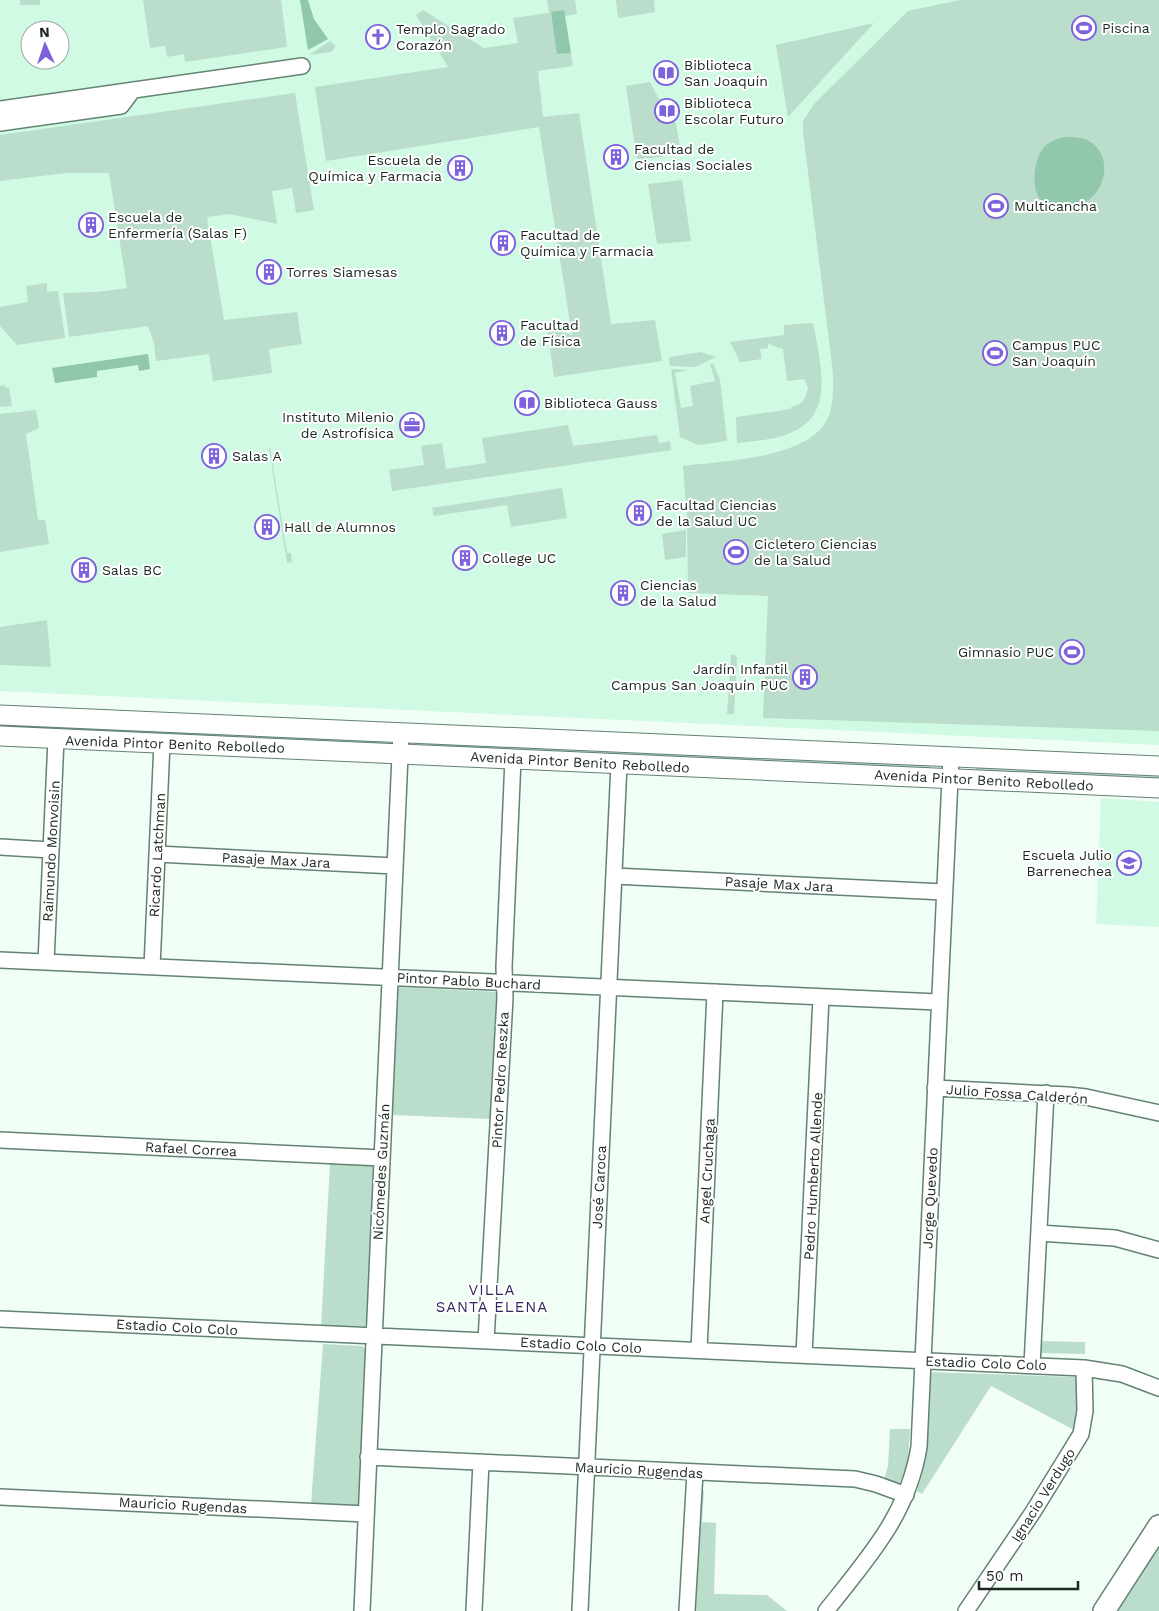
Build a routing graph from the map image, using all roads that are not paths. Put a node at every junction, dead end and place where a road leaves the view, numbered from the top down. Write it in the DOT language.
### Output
graph roads {
  1 [pos="302,66"];
  2 [pos="133,90"];
  3 [pos="0,109"];
  4 [pos="0,123"];
  5 [pos="0,716"];
  6 [pos="400,733"];
  7 [pos="0,736"];
  8 [pos="56,739"];
  9 [pos="162,743"];
  10 [pos="400,754"];
  11 [pos="951,757"];
  12 [pos="513,759"];
  13 [pos="620,764"];
  14 [pos="1159,766"];
  15 [pos="950,778"];
  16 [pos="1159,788"];
  17 [pos="0,847"];
  18 [pos="51,850"];
  19 [pos="157,854"];
  20 [pos="395,866"];
  21 [pos="614,876"];
  22 [pos="944,892"];
  23 [pos="0,960"];
  24 [pos="46,962"];
  25 [pos="152,967"];
  26 [pos="390,978"];
  27 [pos="504,982"];
  28 [pos="609,987"];
  29 [pos="715,992"];
  30 [pos="821,997"];
  31 [pos="938,1002"];
  32 [pos="934,1088"];
  33 [pos="1046,1093"];
  34 [pos="1159,1113"];
  35 [pos="0,1140"];
  36 [pos="382,1158"];
  37 [pos="1039,1233"];
  38 [pos="1159,1250"];
  39 [pos="0,1319"];
  40 [pos="374,1336"];
  41 [pos="486,1341"];
  42 [pos="592,1346"];
  43 [pos="699,1350"];
  44 [pos="804,1355"];
  45 [pos="922,1360"];
  46 [pos="1032,1365"];
  47 [pos="1084,1368"];
  48 [pos="1159,1388"];
  49 [pos="368,1457"];
  50 [pos="481,1462"];
  51 [pos="586,1467"];
  52 [pos="695,1472"];
  53 [pos="906,1495"];
  54 [pos="0,1497"];
  55 [pos="366,1514"];
  56 [pos="1159,1526"];
  57 [pos="362,1611"];
  58 [pos="474,1611"];
  59 [pos="580,1611"];
  60 [pos="687,1611"];
  61 [pos="826,1611"];
  62 [pos="966,1611"];
  63 [pos="1104,1611"];
  1 -- 2 [label="street"];
  2 -- 3 [label="street"];
  2 -- 4 [label="street"];
  5 -- 6 [label="street, Avenida Pintor Benito Rebolledo"];
  6 -- 10 [label="street, Nicómedes Guzmán"];
  6 -- 11 [label="street, Avenida Pintor Benito Rebolledo"];
  7 -- 8 [label="street, Avenida Pintor Benito Rebolledo"];
  8 -- 9 [label="street, Avenida Pintor Benito Rebolledo"];
  8 -- 18 [label="street, Raimundo Monvoisin"];
  9 -- 10 [label="street, Avenida Pintor Benito Rebolledo"];
  9 -- 19 [label="street, Ricardo Latchman"];
  10 -- 12 [label="street, Avenida Pintor Benito Rebolledo"];
  10 -- 20 [label="street, Nicómedes Guzmán"];
  11 -- 14 [label="street, Avenida Pintor Benito Rebolledo"];
  11 -- 15 [label="street, Jorge Quevedo"];
  12 -- 13 [label="street, Avenida Pintor Benito Rebolledo"];
  12 -- 27 [label="street, Pintor Pedro Reszka"];
  13 -- 15 [label="street, Avenida Pintor Benito Rebolledo"];
  13 -- 21 [label="street, José Caroca"];
  15 -- 16 [label="street, Avenida Pintor Benito Rebolledo"];
  15 -- 22 [label="street, Jorge Quevedo"];
  17 -- 18 [label="street"];
  18 -- 24 [label="street, Raimundo Monvoisin"];
  19 -- 20 [label="street, Pasaje Max Jara"];
  19 -- 25 [label="street, Ricardo Latchman"];
  20 -- 26 [label="street, Nicómedes Guzmán"];
  21 -- 22 [label="street, Pasaje Max Jara"];
  21 -- 28 [label="street, José Caroca"];
  22 -- 31 [label="street, Jorge Quevedo"];
  23 -- 24 [label="street, Pintor Pablo Buchard"];
  24 -- 25 [label="street, Pintor Pablo Buchard"];
  25 -- 26 [label="street, Pintor Pablo Buchard"];
  26 -- 27 [label="street, Pintor Pablo Buchard"];
  26 -- 36 [label="street, Nicómedes Guzmán"];
  27 -- 28 [label="street, Pintor Pablo Buchard"];
  27 -- 41 [label="street, Pintor Pedro Reszka"];
  28 -- 29 [label="street, Pintor Pablo Buchard"];
  28 -- 42 [label="street, José Caroca"];
  29 -- 30 [label="street, Pintor Pablo Buchard"];
  29 -- 43 [label="street, Angel Cruchaga"];
  30 -- 31 [label="street, Pintor Pablo Buchard"];
  30 -- 44 [label="street, Pedro Humberto Allende"];
  31 -- 32 [label="street, Jorge Quevedo"];
  32 -- 33 [label="street, Julio Fossa Calderón"];
  32 -- 45 [label="street, Jorge Quevedo"];
  33 -- 34 [label="street, Julio Fossa Calderón"];
  33 -- 37 [label="street"];
  35 -- 36 [label="street, Rafael Correa"];
  36 -- 40 [label="street, Nicómedes Guzmán"];
  37 -- 38 [label="street"];
  37 -- 46 [label="street"];
  39 -- 40 [label="street, Estadio Colo Colo"];
  40 -- 41 [label="street, Estadio Colo Colo"];
  40 -- 49 [label="street, Nicómedes Guzmán"];
  41 -- 42 [label="street, Estadio Colo Colo"];
  42 -- 43 [label="street, Estadio Colo Colo"];
  42 -- 51 [label="street, José Caroca"];
  43 -- 44 [label="street, Estadio Colo Colo"];
  44 -- 45 [label="street, Estadio Colo Colo"];
  45 -- 46 [label="street, Estadio Colo Colo"];
  45 -- 53 [label="street, Jorge Quevedo"];
  46 -- 47 [label="street, Estadio Colo Colo"];
  47 -- 48 [label="street, Estadio Colo Colo"];
  47 -- 62 [label="street, Ignacio Verdugo"];
  49 -- 50 [label="street, Mauricio Rugendas"];
  49 -- 55 [label="street, Nicómedes Guzmán"];
  50 -- 51 [label="street, Mauricio Rugendas"];
  50 -- 58 [label="street"];
  51 -- 52 [label="street, Mauricio Rugendas"];
  51 -- 59 [label="street, José Caroca"];
  52 -- 53 [label="street, Mauricio Rugendas"];
  52 -- 60 [label="street"];
  53 -- 61 [label="street, Jorge Quevedo"];
  54 -- 55 [label="street, Mauricio Rugendas"];
  55 -- 57 [label="street, Nicómedes Guzmán"];
  56 -- 63 [label="main road"];
}
